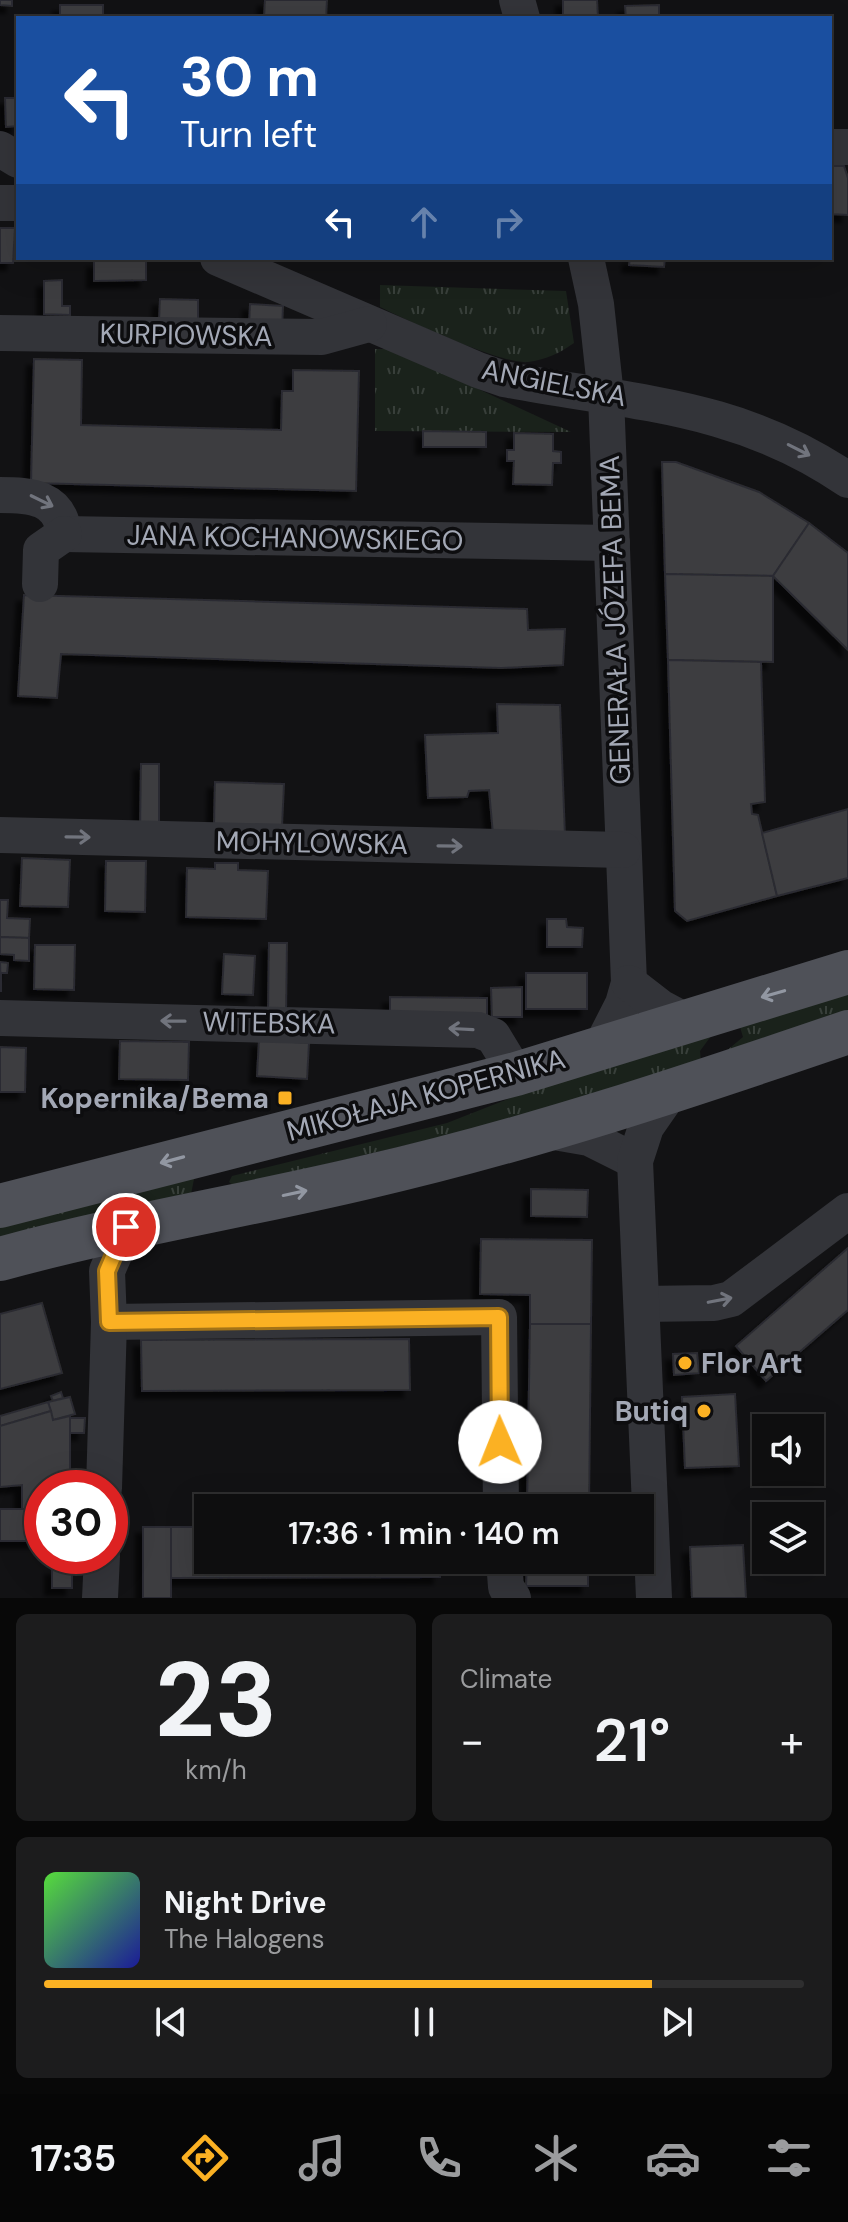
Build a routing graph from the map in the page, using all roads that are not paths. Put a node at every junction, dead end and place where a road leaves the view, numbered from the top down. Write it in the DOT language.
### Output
graph roads {
  1 [pos="223,260"];
  2 [pos="586,260"];
  3 [pos="369,324"];
  4 [pos="0,333"];
  5 [pos="606,396"];
  6 [pos="848,480"];
  7 [pos="0,495"];
  8 [pos="64,534"];
  9 [pos="612,543"];
  10 [pos="40,584"];
  11 [pos="0,835"];
  12 [pos="623,850"];
  13 [pos="848,972"];
  14 [pos="629,983"];
  15 [pos="0,1018"];
  16 [pos="688,1022"];
  17 [pos="848,1032"];
  18 [pos="600,1049"];
  19 [pos="516,1074"];
  20 [pos="671,1091"];
  21 [pos="541,1129"];
  22 [pos="247,1140"];
  23 [pos="635,1161"];
  24 [pos="242,1204"];
  25 [pos="0,1206"];
  26 [pos="848,1211"];
  27 [pos="126,1227"];
  28 [pos="54,1244"];
  29 [pos="0,1259"];
  30 [pos="107,1271"];
  31 [pos="642,1304"];
  32 [pos="109,1322"];
  33 [pos="105,1470"];
  34 [pos="501,1494"];
  35 [pos="101,1574"];
  36 [pos="505,1574"];
  37 [pos="100,1598"];
  38 [pos="513,1598"];
  39 [pos="654,1598"];
  1 -- 3 [label="street, ANGIELSKA"];
  2 -- 5 [label="street, GENERAŁA JÓZEFA BEMA"];
  3 -- 4 [label="street, KURPIOWSKA"];
  3 -- 5 [label="street, ANGIELSKA"];
  5 -- 6 [label="street, ANGIELSKA, one-way"];
  5 -- 9 [label="street, GENERAŁA JÓZEFA BEMA"];
  7 -- 8 [label="street, one-way"];
  8 -- 9 [label="street, JANA KOCHANOWSKIEGO"];
  8 -- 10 [label="street"];
  9 -- 12 [label="street, GENERAŁA JÓZEFA BEMA"];
  11 -- 12 [label="street, MOHYLOWSKA, one-way"];
  12 -- 14 [label="street, GENERAŁA JÓZEFA BEMA"];
  13 -- 16 [label="main road, MIKOŁAJA KOPERNIKA, one-way"];
  14 -- 16 [label="street"];
  14 -- 18 [label="street, GENERAŁA JÓZEFA BEMA"];
  19 -- 15 [label="street, WITEBSKA, one-way"];
  16 -- 18 [label="main road, MIKOŁAJA KOPERNIKA"];
  17 -- 20 [label="main road"];
  18 -- 19 [label="main road, MIKOŁAJA KOPERNIKA"];
  19 -- 22 [label="main road, MIKOŁAJA KOPERNIKA"];
  20 -- 21 [label="main road"];
  20 -- 23 [label="street"];
  21 -- 23 [label="street"];
  24 -- 21 [label="main road, one-way"];
  22 -- 24 [label="main road"];
  22 -- 25 [label="main road, MIKOŁAJA KOPERNIKA, one-way"];
  23 -- 31 [label="street"];
  24 -- 27 [label="main road"];
  31 -- 26 [label="street, one-way"];
  27 -- 28 [label="main road"];
  27 -- 30 [label="street"];
  28 -- 29 [label="main road"];
  28 -- 30 [label="street"];
  30 -- 32 [label="street"];
  31 -- 39 [label="street"];
  32 -- 33 [label="street"];
  32 -- 34 [label="street"];
  35 -- 37 [label="street"];
  36 -- 38 [label="street"];
}
